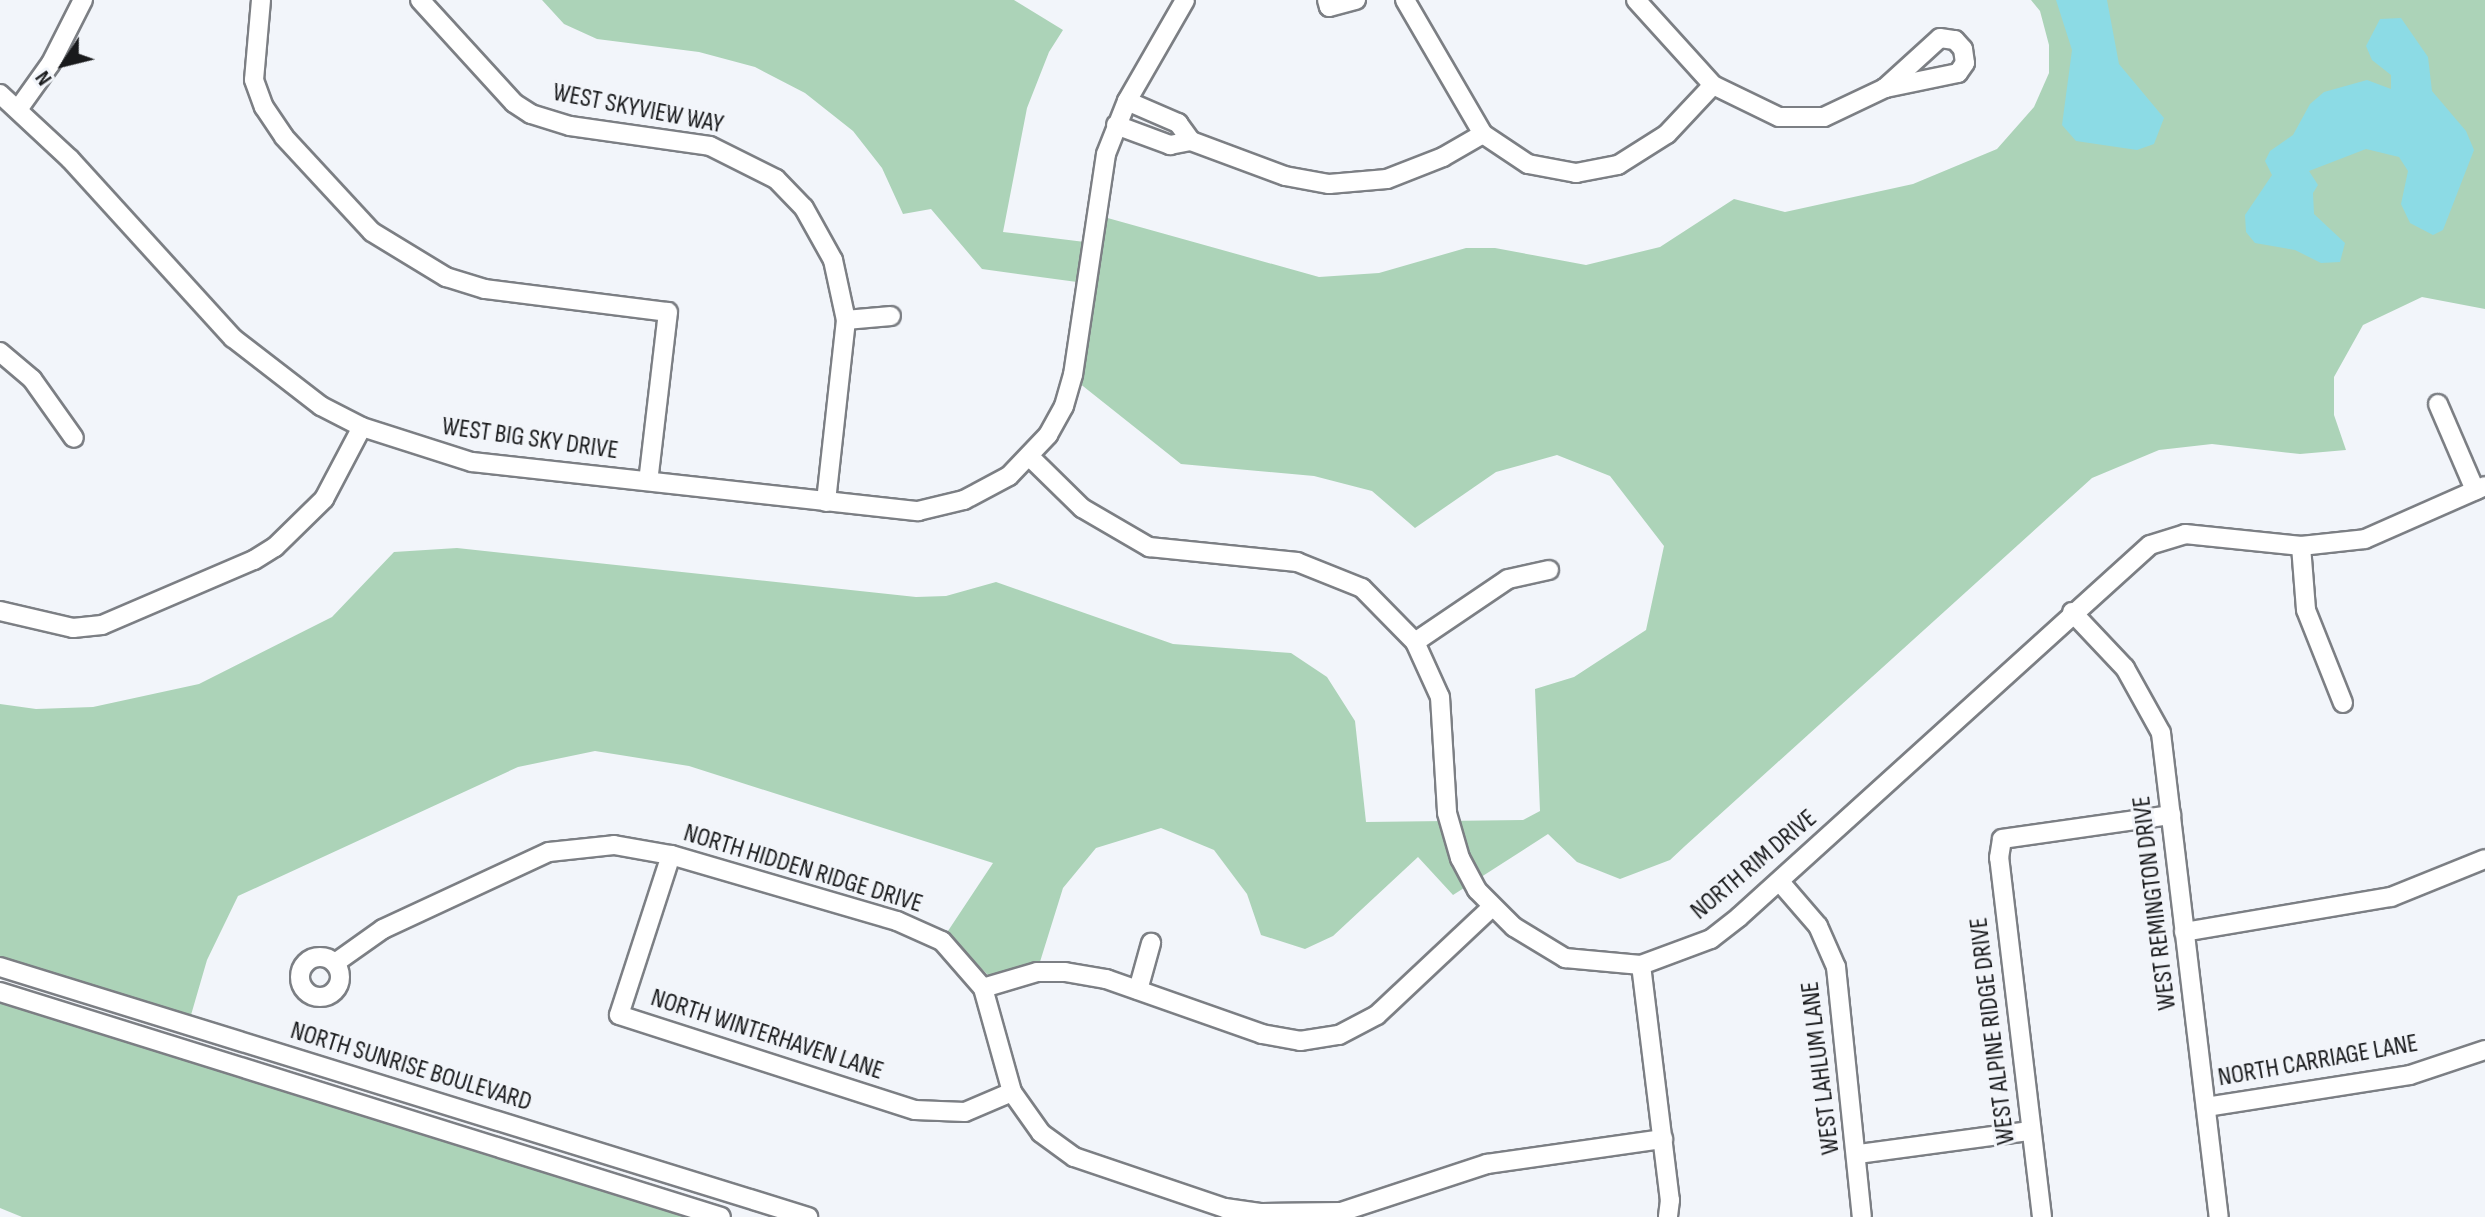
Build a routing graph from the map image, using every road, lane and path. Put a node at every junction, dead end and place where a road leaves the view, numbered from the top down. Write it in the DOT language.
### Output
graph roads {
  1 [pos="83,0"];
  2 [pos="261,0"];
  3 [pos="420,0"];
  4 [pos="1185,0"];
  5 [pos="1327,0"];
  6 [pos="1356,0"];
  7 [pos="1405,0"];
  8 [pos="1636,0"];
  9 [pos="1713,85"];
  10 [pos="1885,88"];
  11 [pos="0,94"];
  12 [pos="1127,101"];
  13 [pos="19,108"];
  14 [pos="1116,125"];
  15 [pos="1483,134"];
  16 [pos="1191,141"];
  17 [pos="891,316"];
  18 [pos="846,320"];
  19 [pos="0,352"];
  20 [pos="2438,404"];
  21 [pos="362,427"];
  22 [pos="74,438"];
  23 [pos="1030,457"];
  24 [pos="648,481"];
  25 [pos="2480,488"];
  26 [pos="826,502"];
  27 [pos="2301,546"];
  28 [pos="1549,570"];
  29 [pos="0,611"];
  30 [pos="2072,612"];
  31 [pos="1415,642"];
  32 [pos="2343,703"];
  33 [pos="2171,815"];
  34 [pos="671,855"];
  35 [pos="2485,859"];
  36 [pos="1780,882"];
  37 [pos="1491,908"];
  38 [pos="2184,932"];
  39 [pos="1151,943"];
  40 [pos="335,963"];
  41 [pos="1641,965"];
  42 [pos="0,967"];
  43 [pos="983,988"];
  44 [pos="1138,990"];
  45 [pos="0,992"];
  46 [pos="2485,1050"];
  47 [pos="1012,1092"];
  48 [pos="2206,1107"];
  49 [pos="2030,1131"];
  50 [pos="1663,1139"];
  51 [pos="1859,1154"];
  52 [pos="721,1217"];
  53 [pos="808,1217"];
  54 [pos="1668,1217"];
  55 [pos="1862,1217"];
  56 [pos="2042,1217"];
  57 [pos="2219,1217"];
  1 -- 13 [label="street"];
  2 -- 24 [label="street"];
  3 -- 18 [label="street, WEST SKYVIEW WAY"];
  4 -- 12 [label="street, WEST BIG SKY DRIVE"];
  5 -- 6 [label="street"];
  7 -- 15 [label="street"];
  8 -- 9 [label="street"];
  9 -- 10 [label="street"];
  9 -- 15 [label="street"];
  11 -- 13 [label="street, WEST BIG SKY DRIVE"];
  12 -- 14 [label="street, WEST BIG SKY DRIVE"];
  12 -- 16 [label="street"];
  13 -- 21 [label="street, WEST BIG SKY DRIVE"];
  14 -- 16 [label="street"];
  14 -- 23 [label="street, WEST BIG SKY DRIVE"];
  15 -- 16 [label="street"];
  17 -- 18 [label="street"];
  18 -- 26 [label="street, WEST SKYVIEW WAY"];
  19 -- 22 [label="street"];
  20 -- 25 [label="street"];
  21 -- 24 [label="street, WEST BIG SKY DRIVE"];
  21 -- 29 [label="street"];
  23 -- 26 [label="street, WEST BIG SKY DRIVE"];
  23 -- 31 [label="street, NORTH RIM DRIVE"];
  24 -- 26 [label="street, WEST BIG SKY DRIVE"];
  25 -- 27 [label="street, NORTH RIM DRIVE"];
  27 -- 30 [label="street, NORTH RIM DRIVE"];
  27 -- 32 [label="street"];
  28 -- 31 [label="street"];
  30 -- 33 [label="street, WEST REMINGTON DRIVE"];
  30 -- 36 [label="street, NORTH RIM DRIVE"];
  31 -- 37 [label="street, NORTH RIM DRIVE"];
  33 -- 38 [label="street, WEST REMINGTON DRIVE"];
  33 -- 49 [label="street, WEST ALPINE RIDGE DRIVE"];
  34 -- 40 [label="street, NORTH HIDDEN RIDGE DRIVE"];
  34 -- 43 [label="street, NORTH HIDDEN RIDGE DRIVE"];
  34 -- 47 [label="street, NORTH WINTERHAVEN LANE"];
  35 -- 38 [label="street"];
  36 -- 41 [label="street, NORTH RIM DRIVE"];
  36 -- 51 [label="street, WEST LAHLUM LANE"];
  37 -- 41 [label="street, NORTH RIM DRIVE"];
  37 -- 44 [label="street"];
  38 -- 48 [label="street, WEST REMINGTON DRIVE"];
  39 -- 44 [label="street"];
  41 -- 50 [label="street"];
  42 -- 53 [label="street, NORTH SUNRISE BOULEVARD"];
  43 -- 44 [label="street"];
  43 -- 47 [label="street, NORTH HIDDEN RIDGE DRIVE"];
  45 -- 52 [label="street, NORTH SUNRISE BOULEVARD"];
  46 -- 48 [label="street, NORTH CARRIAGE LANE"];
  47 -- 50 [label="street, NORTH HIDDEN RIDGE DRIVE"];
  48 -- 57 [label="street, WEST REMINGTON DRIVE"];
  49 -- 51 [label="street"];
  49 -- 56 [label="street, WEST ALPINE RIDGE DRIVE"];
  50 -- 54 [label="street"];
  51 -- 55 [label="street, WEST LAHLUM LANE"];
}
